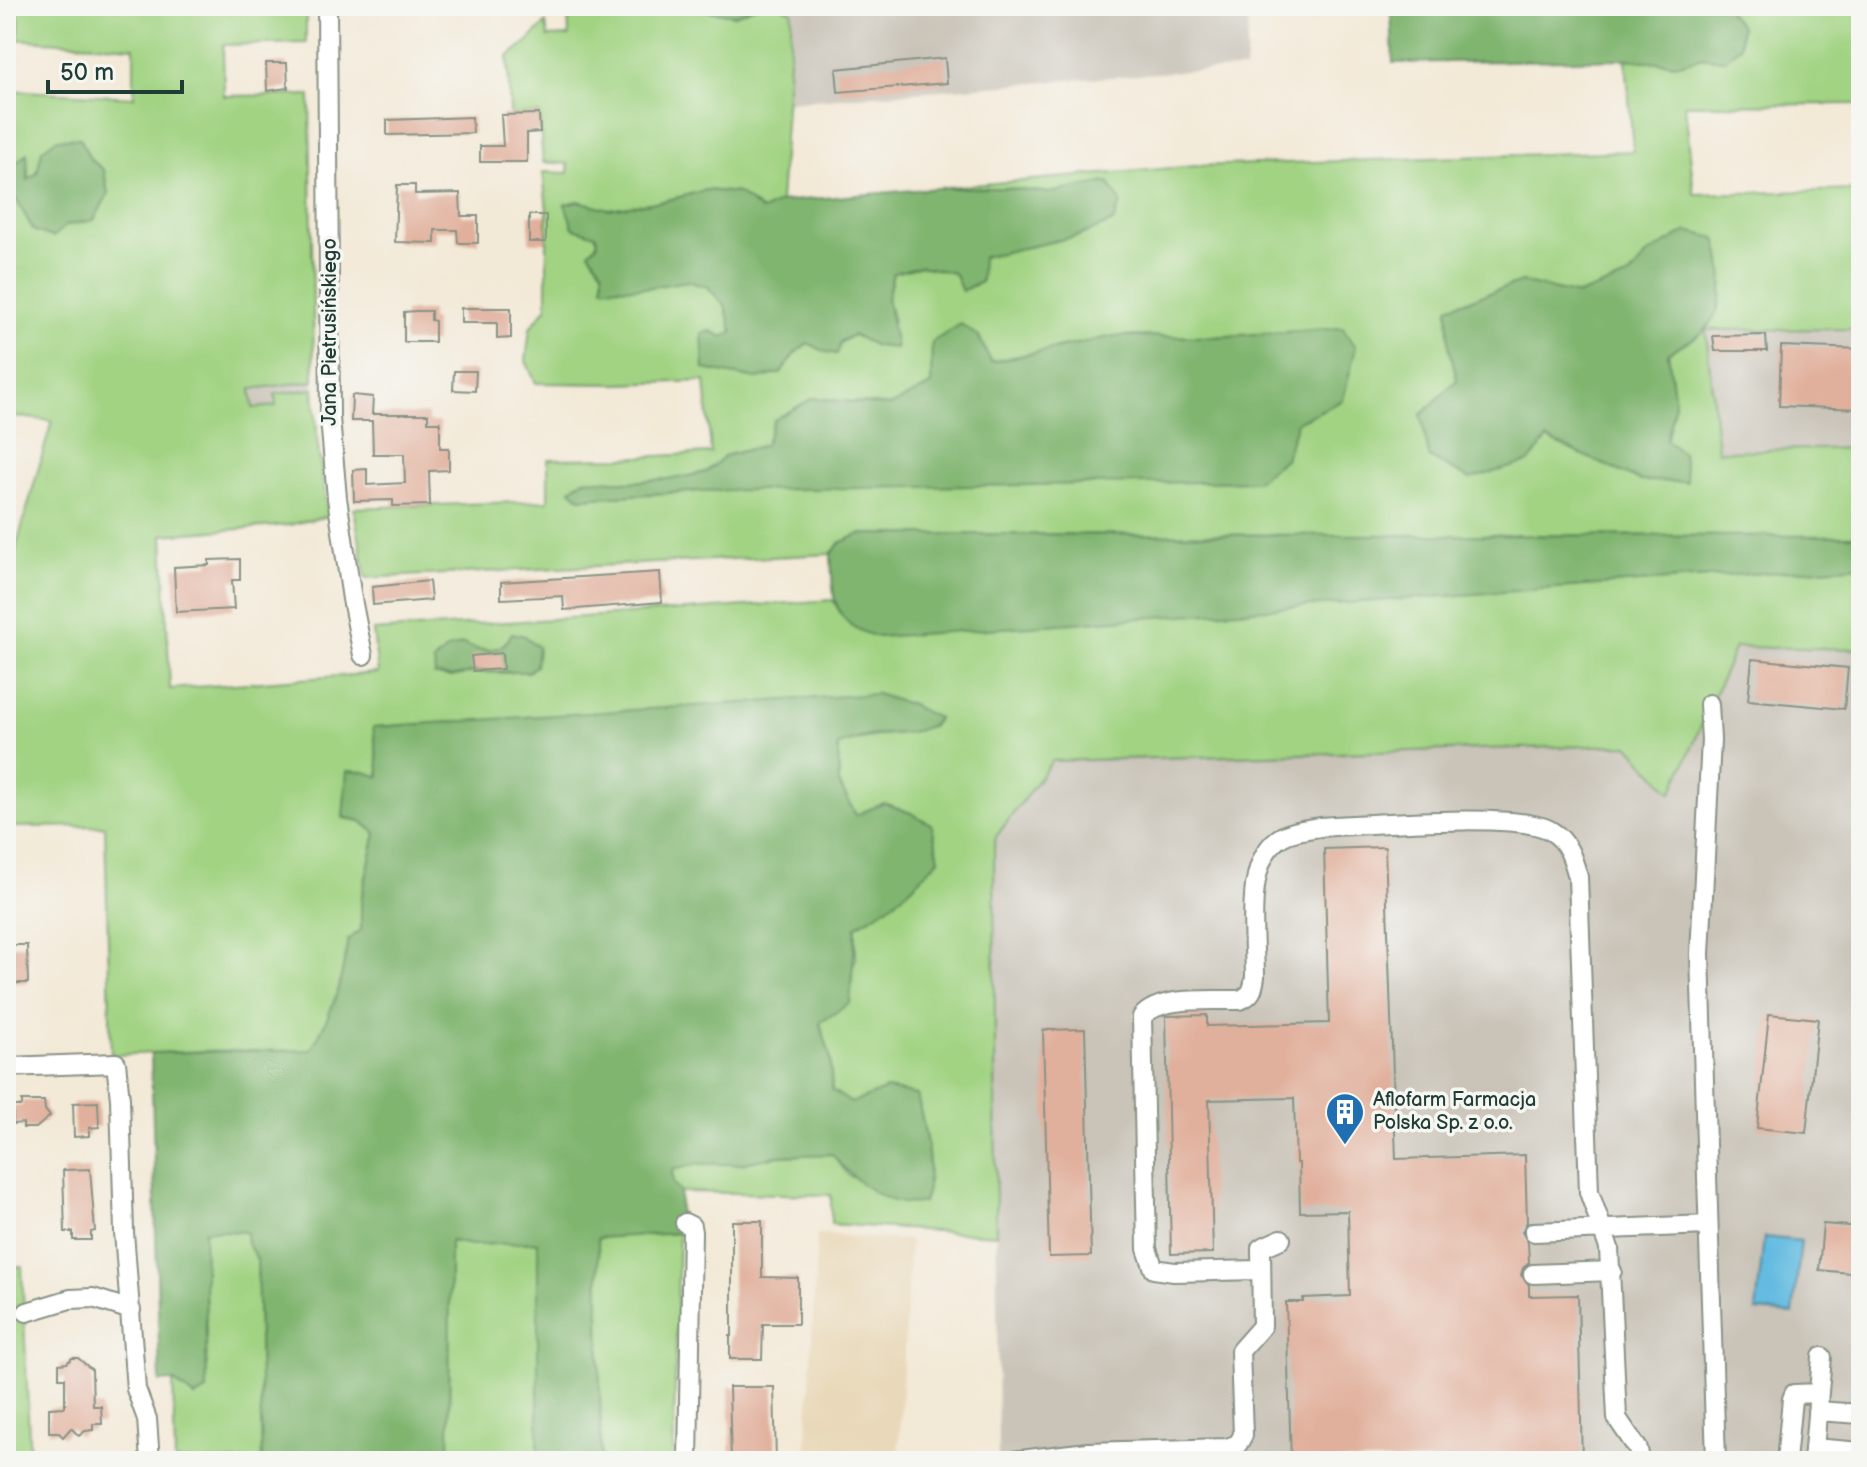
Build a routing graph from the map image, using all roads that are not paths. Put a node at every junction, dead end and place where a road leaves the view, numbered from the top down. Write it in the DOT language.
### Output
graph roads {
  1 [pos="327,6"];
  2 [pos="363,655"];
  3 [pos="1709,704"];
  4 [pos="6,1067"];
  5 [pos="685,1223"];
  6 [pos="1708,1225"];
  7 [pos="1603,1230"];
  8 [pos="1534,1232"];
  9 [pos="1281,1239"];
  10 [pos="1259,1270"];
  11 [pos="1612,1271"];
  12 [pos="1533,1274"];
  13 [pos="131,1310"];
  14 [pos="27,1312"];
  15 [pos="1822,1357"];
  16 [pos="1818,1402"];
  17 [pos="1861,1414"];
  18 [pos="1861,1452"];
  19 [pos="1813,1454"];
  20 [pos="150,1461"];
  21 [pos="688,1461"];
  22 [pos="1012,1461"];
  23 [pos="1640,1461"];
  24 [pos="1716,1461"];
  25 [pos="1786,1461"];
  1 -- 2 [label="street, Jana Pietrusińskiego"];
  3 -- 6 [label="street"];
  4 -- 13 [label="street"];
  5 -- 21 [label="street"];
  6 -- 7 [label="street"];
  6 -- 24 [label="street"];
  7 -- 8 [label="street"];
  7 -- 10 [label="street"];
  7 -- 11 [label="street"];
  9 -- 10 [label="street"];
  10 -- 22 [label="street"];
  11 -- 12 [label="street"];
  11 -- 23 [label="street"];
  13 -- 14 [label="street"];
  13 -- 20 [label="street"];
  15 -- 16 [label="street"];
  16 -- 17 [label="street"];
  16 -- 19 [label="street"];
  16 -- 25 [label="street"];
  18 -- 19 [label="street"];
}
